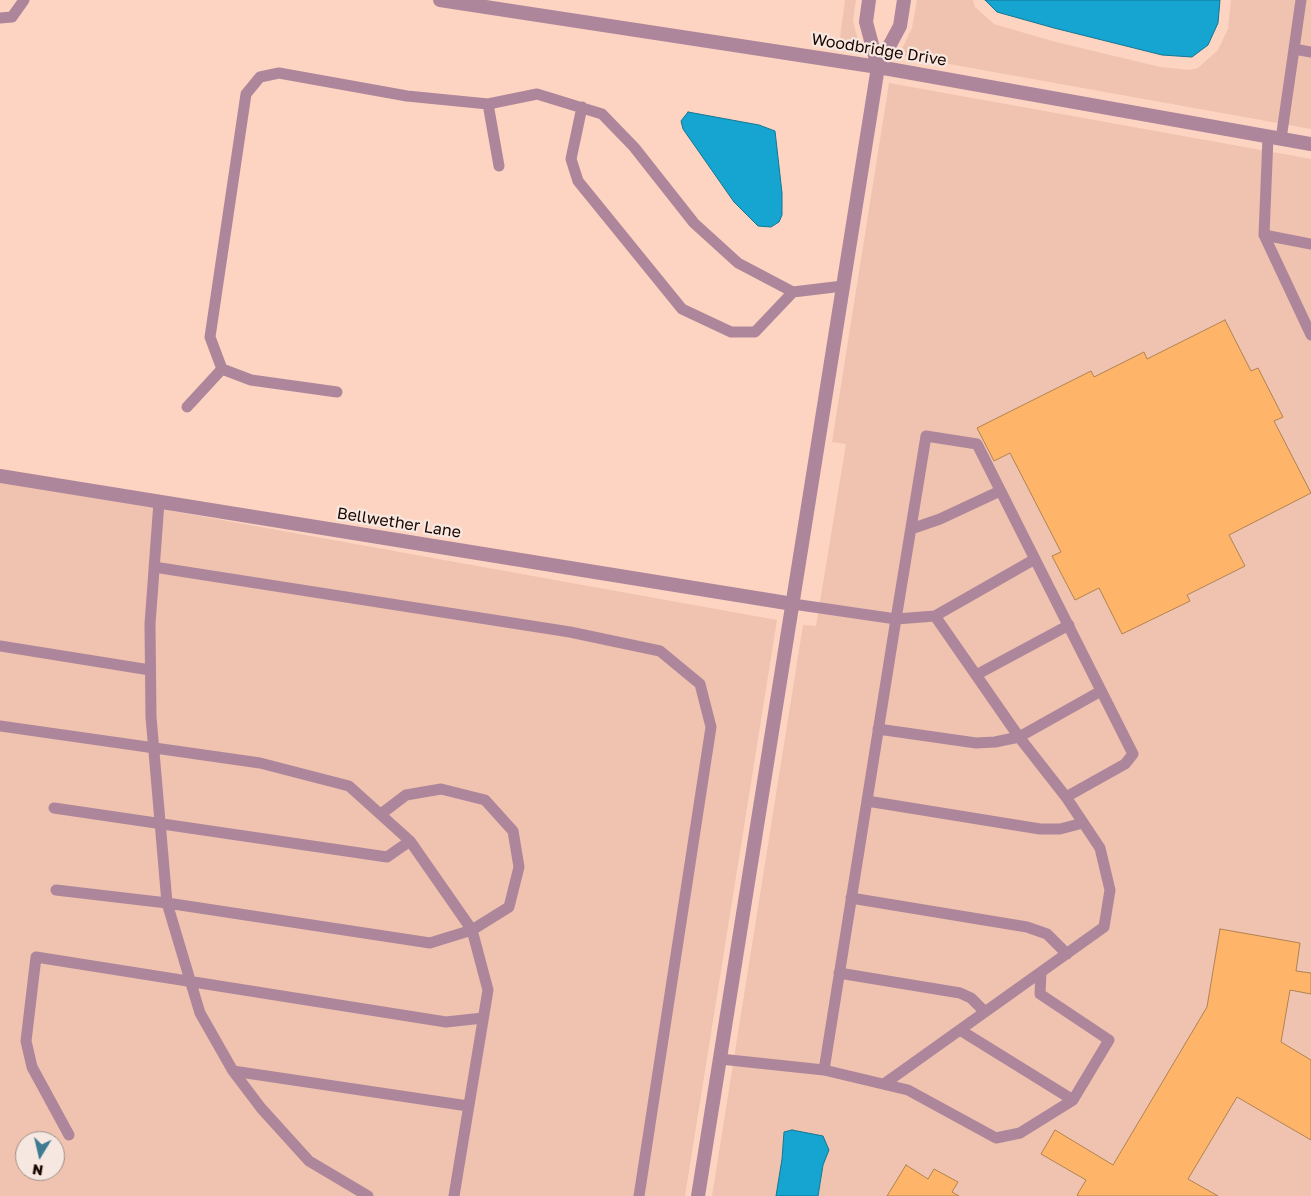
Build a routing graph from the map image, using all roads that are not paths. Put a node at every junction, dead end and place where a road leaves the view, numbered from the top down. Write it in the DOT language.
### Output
graph roads {
  1 [pos="24,0"];
  2 [pos="440,0"];
  3 [pos="869,0"];
  4 [pos="904,0"];
  5 [pos="1301,0"];
  6 [pos="0,18"];
  7 [pos="1294,49"];
  8 [pos="1311,52"];
  9 [pos="878,67"];
  10 [pos="488,104"];
  11 [pos="582,107"];
  12 [pos="1274,138"];
  13 [pos="1311,144"];
  14 [pos="499,166"];
  15 [pos="1264,235"];
  16 [pos="1311,244"];
  17 [pos="843,286"];
  18 [pos="793,292"];
  19 [pos="1311,335"];
  20 [pos="222,369"];
  21 [pos="337,392"];
  22 [pos="186,407"];
  23 [pos="0,476"];
  24 [pos="1000,491"];
  25 [pos="159,502"];
  26 [pos="911,529"];
  27 [pos="1035,559"];
  28 [pos="154,567"];
  29 [pos="793,604"];
  30 [pos="935,616"];
  31 [pos="896,619"];
  32 [pos="1069,626"];
  33 [pos="0,646"];
  34 [pos="150,670"];
  35 [pos="976,675"];
  36 [pos="1102,690"];
  37 [pos="0,726"];
  38 [pos="878,729"];
  39 [pos="1019,737"];
  40 [pos="154,749"];
  41 [pos="1066,797"];
  42 [pos="866,801"];
  43 [pos="54,808"];
  44 [pos="381,814"];
  45 [pos="160,823"];
  46 [pos="1083,823"];
  47 [pos="410,841"];
  48 [pos="56,890"];
  49 [pos="851,898"];
  50 [pos="167,903"];
  51 [pos="472,930"];
  52 [pos="1067,954"];
  53 [pos="1040,972"];
  54 [pos="839,974"];
  55 [pos="190,980"];
  56 [pos="985,1012"];
  57 [pos="483,1018"];
  58 [pos="960,1030"];
  59 [pos="720,1059"];
  60 [pos="824,1070"];
  61 [pos="233,1071"];
  62 [pos="884,1084"];
  63 [pos="1073,1100"];
  64 [pos="468,1106"];
  65 [pos="69,1135"];
  66 [pos="368,1196"];
  67 [pos="454,1196"];
  68 [pos="639,1196"];
  69 [pos="698,1196"];
  1 -- 6 [label="lane"];
  2 -- 9 [label="street, Woodbridge Drive"];
  3 -- 9 [label="street"];
  4 -- 9 [label="street"];
  5 -- 7 [label="lane"];
  7 -- 8 [label="lane"];
  7 -- 12 [label="lane"];
  9 -- 12 [label="street, Woodbridge Drive"];
  9 -- 17 [label="street"];
  10 -- 11 [label="lane"];
  10 -- 14 [label="lane"];
  10 -- 20 [label="lane"];
  11 -- 18 [label="lane"];
  11 -- 18 [label="lane"];
  12 -- 13 [label="street, Woodbridge Drive"];
  12 -- 15 [label="lane"];
  15 -- 16 [label="lane"];
  15 -- 19 [label="lane"];
  17 -- 18 [label="lane"];
  17 -- 29 [label="street"];
  20 -- 21 [label="lane"];
  20 -- 22 [label="lane"];
  23 -- 25 [label="street, Bellwether Lane"];
  24 -- 26 [label="lane"];
  24 -- 26 [label="lane"];
  24 -- 27 [label="lane"];
  25 -- 28 [label="lane"];
  25 -- 29 [label="street, Bellwether Lane"];
  26 -- 31 [label="lane"];
  27 -- 30 [label="lane"];
  27 -- 32 [label="lane"];
  28 -- 34 [label="lane"];
  28 -- 68 [label="lane"];
  29 -- 31 [label="lane"];
  29 -- 59 [label="street"];
  30 -- 31 [label="lane"];
  30 -- 35 [label="lane"];
  31 -- 38 [label="lane"];
  32 -- 35 [label="lane"];
  32 -- 36 [label="lane"];
  33 -- 34 [label="lane"];
  34 -- 40 [label="lane"];
  35 -- 39 [label="lane"];
  36 -- 39 [label="lane"];
  36 -- 41 [label="lane"];
  37 -- 40 [label="lane"];
  38 -- 39 [label="lane"];
  38 -- 42 [label="lane"];
  39 -- 41 [label="lane"];
  40 -- 44 [label="lane"];
  40 -- 45 [label="lane"];
  41 -- 46 [label="lane"];
  42 -- 46 [label="lane"];
  42 -- 49 [label="lane"];
  43 -- 45 [label="lane"];
  44 -- 47 [label="lane"];
  44 -- 51 [label="lane"];
  45 -- 47 [label="lane"];
  45 -- 50 [label="lane"];
  46 -- 52 [label="lane"];
  47 -- 51 [label="lane"];
  48 -- 50 [label="lane"];
  49 -- 52 [label="lane"];
  49 -- 54 [label="lane"];
  50 -- 51 [label="lane"];
  50 -- 55 [label="lane"];
  51 -- 57 [label="lane"];
  52 -- 53 [label="lane"];
  53 -- 56 [label="lane"];
  53 -- 63 [label="lane"];
  54 -- 56 [label="lane"];
  54 -- 60 [label="lane"];
  55 -- 57 [label="lane"];
  55 -- 61 [label="lane"];
  55 -- 65 [label="lane"];
  56 -- 58 [label="lane"];
  57 -- 64 [label="lane"];
  58 -- 62 [label="lane"];
  58 -- 63 [label="lane"];
  59 -- 60 [label="lane"];
  59 -- 69 [label="street"];
  60 -- 62 [label="lane"];
  61 -- 64 [label="lane"];
  61 -- 66 [label="lane"];
  62 -- 63 [label="lane"];
  64 -- 67 [label="lane"];
}
